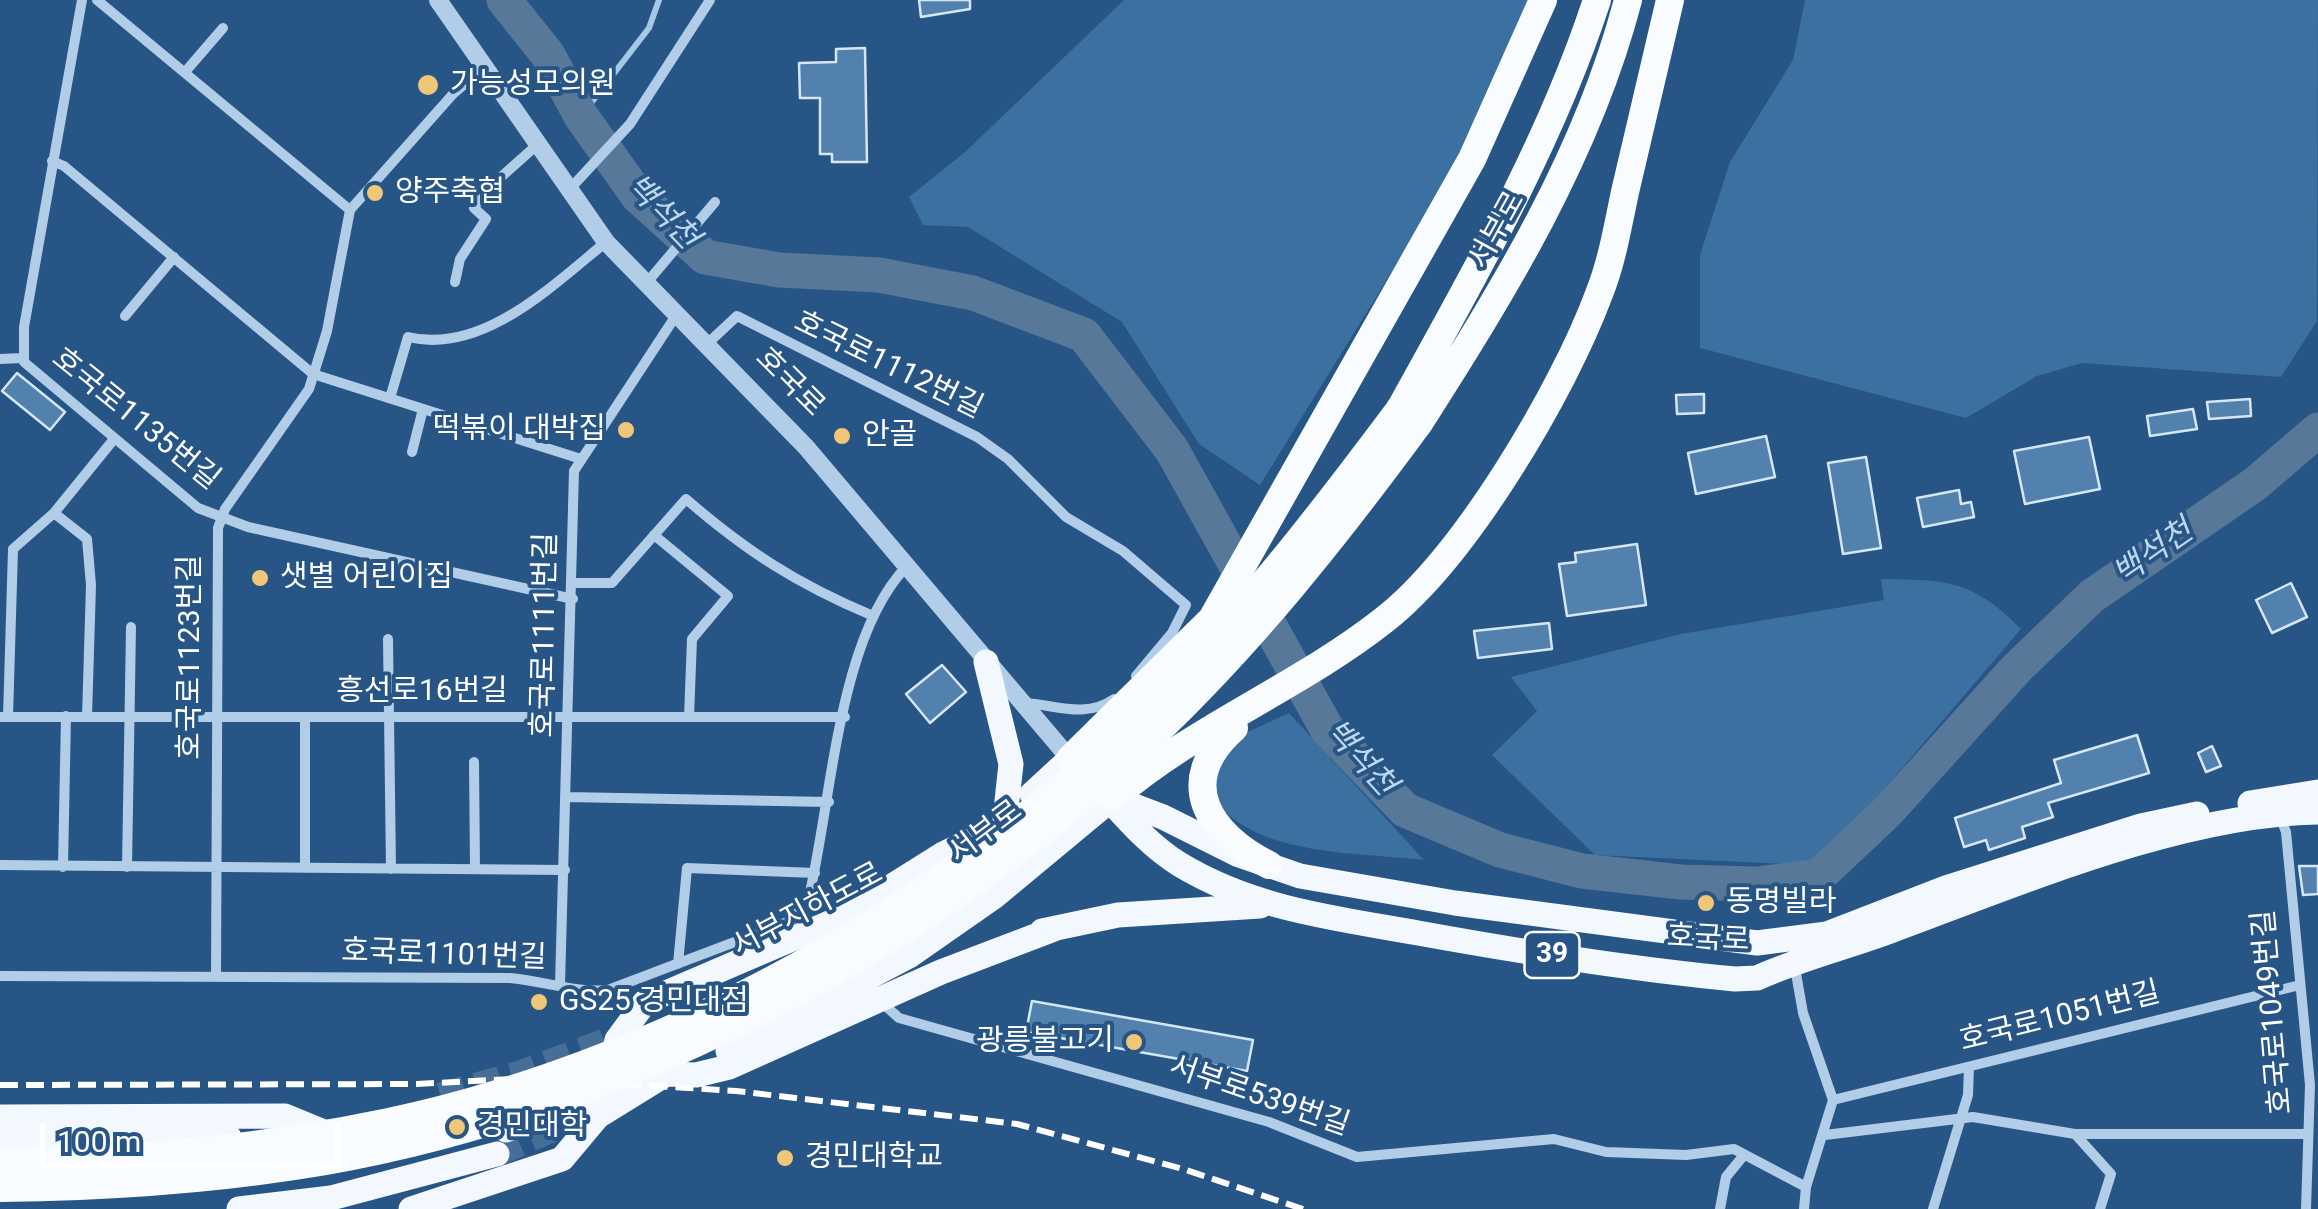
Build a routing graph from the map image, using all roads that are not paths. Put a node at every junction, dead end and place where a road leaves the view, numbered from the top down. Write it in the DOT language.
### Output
graph roads {
  1 [pos="82,0"];
  2 [pos="96,0"];
  3 [pos="710,0"];
  4 [pos="1543,0"];
  5 [pos="1597,0"];
  6 [pos="1628,0"];
  7 [pos="1670,0"];
  8 [pos="441,1"];
  9 [pos="223,28"];
  10 [pos="486,65"];
  11 [pos="185,72"];
  12 [pos="538,144"];
  13 [pos="52,161"];
  14 [pos="568,192"];
  15 [pos="714,202"];
  16 [pos="350,210"];
  17 [pos="606,242"];
  18 [pos="174,257"];
  19 [pos="454,282"];
  20 [pos="644,286"];
  21 [pos="126,316"];
  22 [pos="675,317"];
  23 [pos="705,346"];
  24 [pos="0,358"];
  25 [pos="24,358"];
  26 [pos="313,374"];
  27 [pos="390,398"];
  28 [pos="423,408"];
  29 [pos="1409,416"];
  30 [pos="114,439"];
  31 [pos="412,452"];
  32 [pos="581,458"];
  33 [pos="54,513"];
  34 [pos="222,517"];
  35 [pos="654,536"];
  36 [pos="907,566"];
  37 [pos="573,583"];
  38 [pos="572,599"];
  39 [pos="871,615"];
  40 [pos="130,627"];
  41 [pos="388,639"];
  42 [pos="986,662"];
  43 [pos="1020,702"];
  44 [pos="1261,704"];
  45 [pos="66,716"];
  46 [pos="390,716"];
  47 [pos="4,717"];
  48 [pos="87,717"];
  49 [pos="129,717"];
  50 [pos="216,717"];
  51 [pos="305,717"];
  52 [pos="570,717"];
  53 [pos="689,717"];
  54 [pos="845,718"];
  55 [pos="1063,751"];
  56 [pos="474,762"];
  57 [pos="2318,792"];
  58 [pos="568,797"];
  59 [pos="1113,798"];
  60 [pos="829,802"];
  61 [pos="2318,812"];
  62 [pos="2279,813"];
  63 [pos="991,832"];
  64 [pos="0,866"];
  65 [pos="1269,866"];
  66 [pos="63,867"];
  67 [pos="127,867"];
  68 [pos="216,868"];
  69 [pos="306,868"];
  70 [pos="391,869"];
  71 [pos="475,870"];
  72 [pos="564,870"];
  73 [pos="814,874"];
  74 [pos="1265,906"];
  75 [pos="1054,929"];
  76 [pos="909,956"];
  77 [pos="1794,961"];
  78 [pos="678,964"];
  79 [pos="0,976"];
  80 [pos="216,976"];
  81 [pos="560,985"];
  82 [pos="2300,985"];
  83 [pos="878,1000"];
  84 [pos="631,1019"];
  85 [pos="658,1021"];
  86 [pos="728,1051"];
  87 [pos="1969,1067"];
  88 [pos="666,1074"];
  89 [pos="1833,1100"];
  90 [pos="600,1106"];
  91 [pos="0,1118"];
  92 [pos="1961,1118"];
  93 [pos="2075,1134"];
  94 [pos="2308,1134"];
  95 [pos="1825,1135"];
  96 [pos="0,1137"];
  97 [pos="229,1137"];
  98 [pos="497,1154"];
  99 [pos="1744,1155"];
  100 [pos="0,1162"];
  101 [pos="2312,1162"];
  102 [pos="1806,1187"];
  103 [pos="0,1188"];
  104 [pos="240,1209"];
  105 [pos="411,1209"];
  106 [pos="1720,1209"];
  107 [pos="1804,1209"];
  108 [pos="1933,1209"];
  109 [pos="2100,1209"];
  110 [pos="2306,1209"];
  1 -- 13 [label="street, 호국로1135번길"];
  2 -- 11 [label="street"];
  3 -- 14 [label="street"];
  4 -- 55 [label="highway"];
  5 -- 29 [label="highway, 서부로"];
  6 -- 29 [label="highway, 서부로"];
  7 -- 44 [label="highway"];
  8 -- 10 [label="street, 호국로"];
  9 -- 11 [label="street"];
  10 -- 12 [label="street, 호국로"];
  10 -- 16 [label="street"];
  11 -- 16 [label="street"];
  12 -- 14 [label="street, 호국로"];
  12 -- 19 [label="street"];
  13 -- 18 [label="street"];
  13 -- 25 [label="street, 호국로1135번길"];
  14 -- 17 [label="street, 호국로"];
  15 -- 20 [label="street"];
  16 -- 26 [label="street, 호국로1123번길"];
  17 -- 20 [label="street, 호국로"];
  17 -- 27 [label="street"];
  18 -- 21 [label="street"];
  18 -- 26 [label="street"];
  20 -- 22 [label="street, 호국로"];
  22 -- 23 [label="street, 호국로"];
  22 -- 32 [label="street, 호국로1111번길"];
  23 -- 36 [label="street, 호국로"];
  23 -- 43 [label="street, 호국로1112번길"];
  24 -- 25 [label="street"];
  25 -- 30 [label="street, 호국로1135번길"];
  26 -- 27 [label="street"];
  26 -- 34 [label="street, 호국로1123번길"];
  27 -- 28 [label="street"];
  28 -- 31 [label="street"];
  28 -- 32 [label="street"];
  29 -- 100 [label="highway, 서부로, bridge"];
  29 -- 103 [label="highway, 서부로, bridge"];
  30 -- 33 [label="street"];
  30 -- 34 [label="street, 호국로1135번길"];
  32 -- 37 [label="street, 호국로1111번길"];
  33 -- 47 [label="street"];
  33 -- 48 [label="street"];
  34 -- 38 [label="street, 호국로1135번길"];
  34 -- 50 [label="street, 호국로1123번길"];
  35 -- 37 [label="street"];
  35 -- 39 [label="street"];
  35 -- 53 [label="street"];
  36 -- 39 [label="street, 호국로1101번길"];
  36 -- 42 [label="street, 호국로"];
  37 -- 38 [label="street, 호국로1111번길"];
  38 -- 52 [label="street, 호국로1111번길"];
  39 -- 54 [label="street, 호국로1101번길"];
  40 -- 49 [label="street"];
  41 -- 46 [label="street"];
  42 -- 43 [label="street, 호국로"];
  42 -- 63 [label="main road"];
  43 -- 55 [label="street, 호국로"];
  44 -- 59 [label="highway"];
  44 -- 65 [label="highway"];
  45 -- 47 [label="street, 흥선로16번길"];
  45 -- 48 [label="street, 흥선로16번길"];
  45 -- 66 [label="street"];
  46 -- 51 [label="street, 흥선로16번길"];
  46 -- 52 [label="street, 흥선로16번길"];
  46 -- 70 [label="street"];
  48 -- 49 [label="street, 흥선로16번길"];
  49 -- 50 [label="street, 흥선로16번길"];
  49 -- 67 [label="street"];
  50 -- 51 [label="street, 흥선로16번길"];
  50 -- 68 [label="street, 호국로1123번길"];
  51 -- 69 [label="street"];
  52 -- 53 [label="street, 흥선로16번길"];
  52 -- 58 [label="street, 호국로1111번길"];
  53 -- 54 [label="street, 흥선로16번길"];
  54 -- 60 [label="street, 호국로1101번길"];
  55 -- 59 [label="main road, 호국로 / 39"];
  55 -- 63 [label="main road, 서부로"];
  56 -- 71 [label="street"];
  57 -- 65 [label="main road, 호국로 / 39"];
  58 -- 60 [label="street"];
  58 -- 72 [label="street, 호국로1111번길"];
  59 -- 65 [label="main road, 호국로 / 39"];
  59 -- 74 [label="main road, 호국로 / 39"];
  59 -- 76 [label="main road, 서부로 / 39"];
  60 -- 73 [label="street, 호국로1101번길"];
  61 -- 62 [label="main road, 호국로 / 39"];
  62 -- 77 [label="main road, 호국로 / 39"];
  62 -- 82 [label="street, 호국로1049번길"];
  63 -- 84 [label="main road"];
  63 -- 85 [label="main road, 서부지하도로"];
  64 -- 66 [label="street"];
  66 -- 67 [label="street"];
  67 -- 68 [label="street"];
  68 -- 69 [label="street"];
  68 -- 80 [label="street, 호국로1123번길"];
  69 -- 70 [label="street"];
  70 -- 71 [label="street"];
  71 -- 72 [label="street"];
  72 -- 81 [label="street, 호국로1111번길"];
  73 -- 78 [label="street, 호국로1101번길"];
  73 -- 78 [label="street"];
  74 -- 75 [label="main road, 39"];
  74 -- 77 [label="main road, 호국로 / 39"];
  75 -- 76 [label="main road, 39"];
  75 -- 83 [label="main road"];
  76 -- 86 [label="main road, 39"];
  77 -- 89 [label="street"];
  78 -- 81 [label="street, 호국로1101번길"];
  79 -- 80 [label="street, 호국로1101번길"];
  80 -- 81 [label="street, 호국로1101번길"];
  82 -- 87 [label="street, 호국로1051번길"];
  82 -- 94 [label="street, 호국로1049번길"];
  83 -- 88 [label="main road"];
  83 -- 99 [label="street, 서부로539번길"];
  84 -- 88 [label="main road"];
  84 -- 90 [label="main road"];
  87 -- 89 [label="street, 호국로1051번길"];
  87 -- 92 [label="street"];
  88 -- 90 [label="main road"];
  89 -- 95 [label="street"];
  90 -- 91 [label="main road"];
  90 -- 105 [label="main road"];
  92 -- 93 [label="street"];
  92 -- 95 [label="street"];
  92 -- 108 [label="street"];
  93 -- 94 [label="street"];
  93 -- 109 [label="street"];
  94 -- 101 [label="street, 호국로1049번길"];
  95 -- 102 [label="street"];
  96 -- 97 [label="main road"];
  98 -- 104 [label="main road"];
  99 -- 102 [label="street, 서부로539번길"];
  99 -- 106 [label="street"];
  101 -- 110 [label="street, 호국로1049번길"];
  102 -- 107 [label="street"];
}
